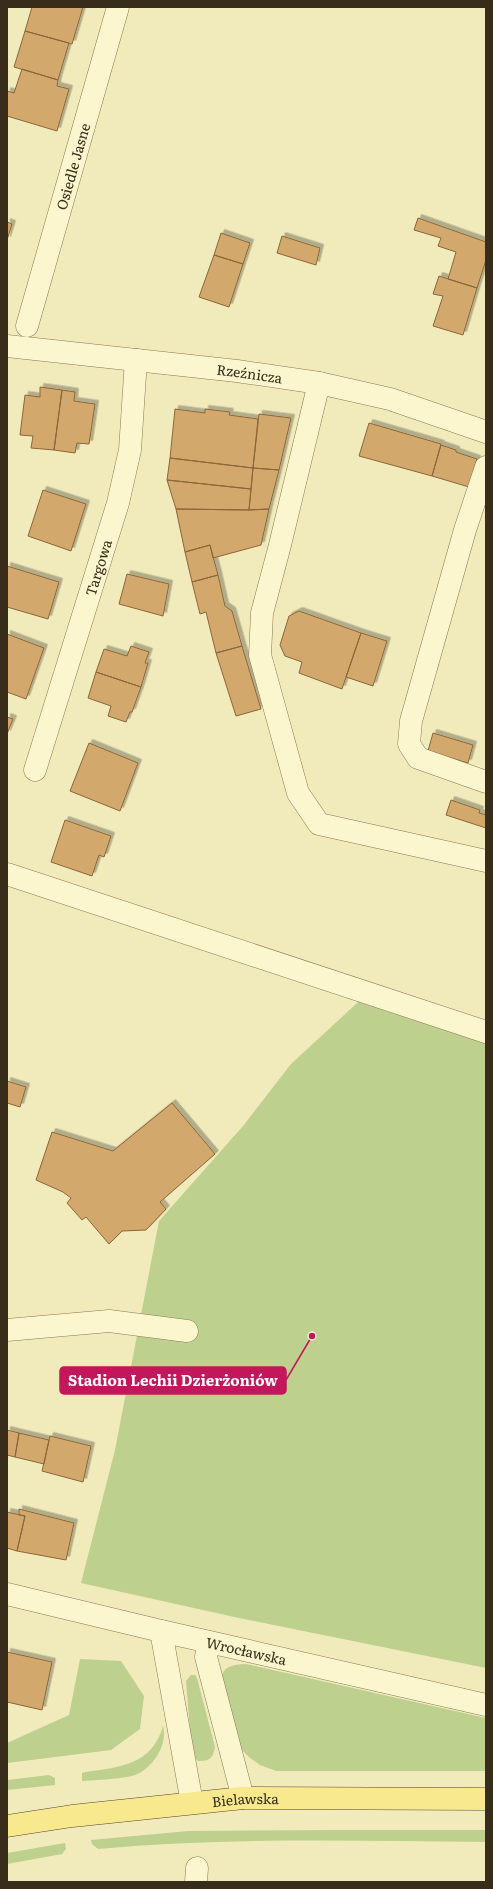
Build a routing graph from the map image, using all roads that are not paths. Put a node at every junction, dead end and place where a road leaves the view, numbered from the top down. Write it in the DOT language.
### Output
graph roads {
  1 [pos="118,7"];
  2 [pos="27,326"];
  3 [pos="7,346"];
  4 [pos="136,360"];
  5 [pos="319,383"];
  6 [pos="486,432"];
  7 [pos="486,467"];
  8 [pos="34,770"];
  9 [pos="486,782"];
  10 [pos="486,861"];
  11 [pos="7,874"];
  12 [pos="486,1032"];
  13 [pos="7,1330"];
  14 [pos="187,1331"];
  15 [pos="7,1594"];
  16 [pos="161,1631"];
  17 [pos="208,1642"];
  18 [pos="486,1705"];
  19 [pos="243,1798"];
  20 [pos="486,1799"];
  21 [pos="192,1803"];
  22 [pos="7,1826"];
  1 -- 2 [label="street, Osiedle Jasne"];
  3 -- 4 [label="street, Rzeźnicza"];
  4 -- 5 [label="street, Rzeźnicza"];
  4 -- 8 [label="street, Targowa"];
  5 -- 6 [label="street, Rzeźnicza"];
  5 -- 10 [label="street"];
  7 -- 9 [label="street"];
  11 -- 12 [label="street"];
  13 -- 14 [label="street"];
  15 -- 16 [label="street, Wrocławska"];
  16 -- 17 [label="street, Wrocławska"];
  16 -- 21 [label="street"];
  17 -- 18 [label="street, Wrocławska"];
  17 -- 19 [label="street"];
  19 -- 20 [label="main road, Bielawska"];
  19 -- 21 [label="main road, Bielawska"];
  21 -- 22 [label="main road, Bielawska"];
}
